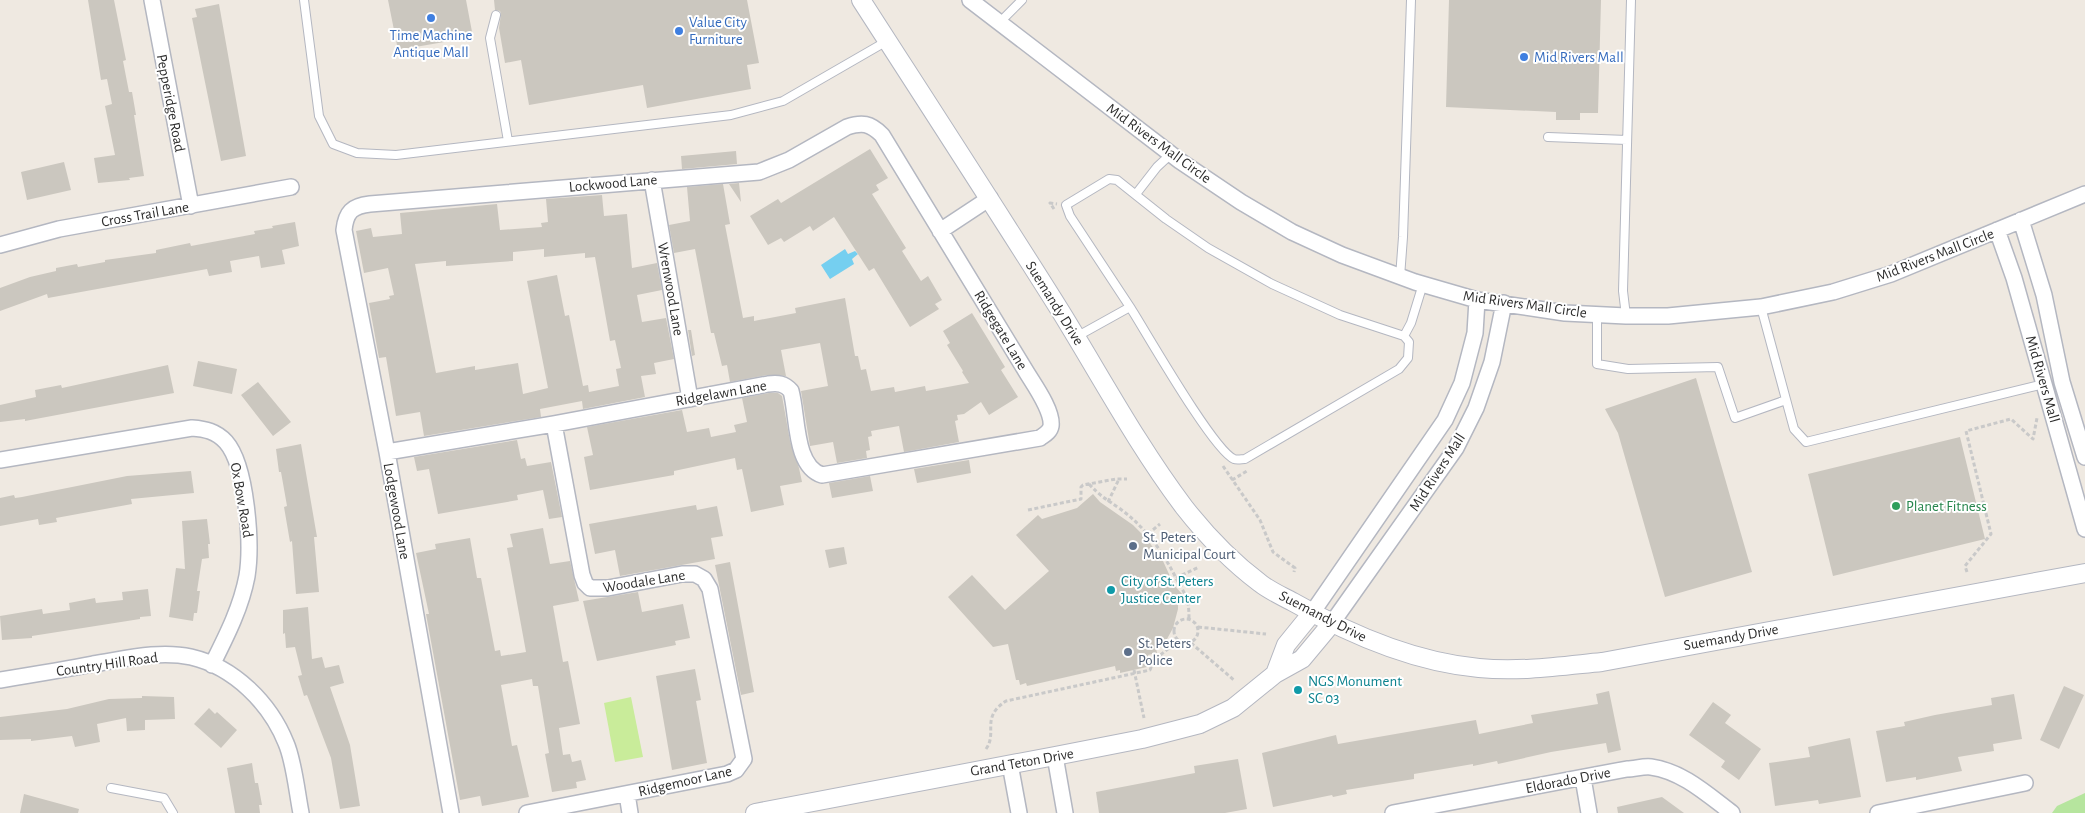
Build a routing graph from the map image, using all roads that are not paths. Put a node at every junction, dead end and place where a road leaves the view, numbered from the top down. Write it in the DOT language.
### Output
graph roads {
  1 [pos="152,0"];
  2 [pos="304,0"];
  3 [pos="861,0"];
  4 [pos="970,0"];
  5 [pos="1022,0"];
  6 [pos="1411,0"];
  7 [pos="1631,0"];
  8 [pos="496,15"];
  9 [pos="999,23"];
  10 [pos="887,41"];
  11 [pos="867,124"];
  12 [pos="1548,137"];
  13 [pos="1627,140"];
  14 [pos="508,141"];
  15 [pos="1171,154"];
  16 [pos="652,180"];
  17 [pos="291,187"];
  18 [pos="1136,194"];
  19 [pos="2085,194"];
  20 [pos="990,198"];
  21 [pos="191,206"];
  22 [pos="350,211"];
  23 [pos="2021,220"];
  24 [pos="1997,230"];
  25 [pos="940,231"];
  26 [pos="0,245"];
  27 [pos="1400,277"];
  28 [pos="1423,284"];
  29 [pos="1477,300"];
  30 [pos="1504,303"];
  31 [pos="1130,307"];
  32 [pos="1760,307"];
  33 [pos="1597,314"];
  34 [pos="1626,316"];
  35 [pos="1404,336"];
  36 [pos="1076,337"];
  37 [pos="2044,384"];
  38 [pos="690,399"];
  39 [pos="1786,400"];
  40 [pos="554,424"];
  41 [pos="1048,432"];
  42 [pos="387,452"];
  43 [pos="2085,456"];
  44 [pos="0,460"];
  45 [pos="2085,529"];
  46 [pos="2085,573"];
  47 [pos="1312,613"];
  48 [pos="1332,623"];
  49 [pos="212,665"];
  50 [pos="1274,674"];
  51 [pos="0,680"];
  52 [pos="1055,756"];
  53 [pos="1010,764"];
  54 [pos="741,766"];
  55 [pos="1583,778"];
  56 [pos="2025,783"];
  57 [pos="111,788"];
  58 [pos="627,794"];
  59 [pos="1425,810"];
  60 [pos="173,813"];
  61 [pos="300,813"];
  62 [pos="451,813"];
  63 [pos="527,813"];
  64 [pos="630,813"];
  65 [pos="755,813"];
  66 [pos="1019,813"];
  67 [pos="1065,813"];
  68 [pos="1393,813"];
  69 [pos="1589,813"];
  70 [pos="1732,813"];
  71 [pos="1878,813"];
  1 -- 21 [label="street, Pepperidge Road"];
  2 -- 14 [label="lane"];
  3 -- 10 [label="street, Suemandy Drive"];
  4 -- 9 [label="street, Mid Rivers Mall Circle"];
  5 -- 9 [label="lane"];
  6 -- 27 [label="lane"];
  7 -- 13 [label="lane"];
  8 -- 14 [label="lane"];
  9 -- 15 [label="street, Mid Rivers Mall Circle"];
  10 -- 14 [label="lane"];
  10 -- 20 [label="street, Suemandy Drive"];
  11 -- 16 [label="street, Lockwood Lane"];
  11 -- 25 [label="street, Ridgegate Lane"];
  12 -- 13 [label="lane"];
  13 -- 34 [label="lane"];
  15 -- 18 [label="lane"];
  15 -- 27 [label="street, Mid Rivers Mall Circle"];
  16 -- 22 [label="street, Lockwood Lane"];
  16 -- 38 [label="street, Wrenwood Lane"];
  17 -- 21 [label="street, Cross Trail Lane"];
  18 -- 31 [label="lane"];
  18 -- 35 [label="lane"];
  19 -- 23 [label="street, Mid Rivers Mall Circle"];
  20 -- 25 [label="street"];
  20 -- 36 [label="street, Suemandy Drive"];
  21 -- 26 [label="street, Cross Trail Lane"];
  22 -- 42 [label="street, Lodgewood Lane"];
  23 -- 24 [label="street, Mid Rivers Mall Circle"];
  23 -- 43 [label="street, Mid Rivers Mall"];
  24 -- 32 [label="street, Mid Rivers Mall Circle"];
  24 -- 37 [label="street, Mid Rivers Mall"];
  25 -- 41 [label="street, Ridgegate Lane"];
  27 -- 28 [label="street, Mid Rivers Mall Circle"];
  28 -- 29 [label="street, Mid Rivers Mall Circle"];
  28 -- 35 [label="lane"];
  29 -- 30 [label="street, Mid Rivers Mall Circle"];
  29 -- 47 [label="street, Mid Rivers Mall"];
  30 -- 33 [label="street, Mid Rivers Mall Circle"];
  30 -- 48 [label="street, Mid Rivers Mall"];
  31 -- 35 [label="lane"];
  31 -- 36 [label="lane"];
  32 -- 34 [label="street, Mid Rivers Mall Circle"];
  32 -- 39 [label="lane"];
  33 -- 34 [label="street, Mid Rivers Mall Circle"];
  33 -- 39 [label="lane"];
  36 -- 47 [label="street, Suemandy Drive"];
  37 -- 39 [label="lane"];
  37 -- 45 [label="street, Mid Rivers Mall"];
  38 -- 40 [label="street, Ridgelawn Lane"];
  38 -- 41 [label="street, Ridgelawn Lane"];
  40 -- 42 [label="street, Ridgelawn Lane"];
  40 -- 54 [label="street, Woodale Lane"];
  42 -- 62 [label="street, Lodgewood Lane"];
  44 -- 49 [label="street, Ox Bow Road"];
  46 -- 48 [label="street, Suemandy Drive"];
  47 -- 48 [label="street, Suemandy Drive"];
  47 -- 50 [label="street, Grand Teton Drive"];
  48 -- 50 [label="street, Grand Teton Drive"];
  49 -- 51 [label="street, Country Hill Road"];
  49 -- 61 [label="street, Country Hill Road"];
  50 -- 52 [label="street, Grand Teton Drive"];
  52 -- 53 [label="street, Grand Teton Drive"];
  52 -- 67 [label="street"];
  53 -- 65 [label="street, Grand Teton Drive"];
  53 -- 66 [label="street"];
  54 -- 58 [label="street, Ridgemoor Lane"];
  55 -- 59 [label="street, Eldorado Drive"];
  55 -- 69 [label="street"];
  55 -- 70 [label="street, Eldorado Drive"];
  56 -- 71 [label="street"];
  57 -- 60 [label="lane"];
  58 -- 63 [label="street, Ridgemoor Lane"];
  58 -- 64 [label="street, Ridgemoor Lane"];
  59 -- 68 [label="street, Eldorado Drive"];
}
